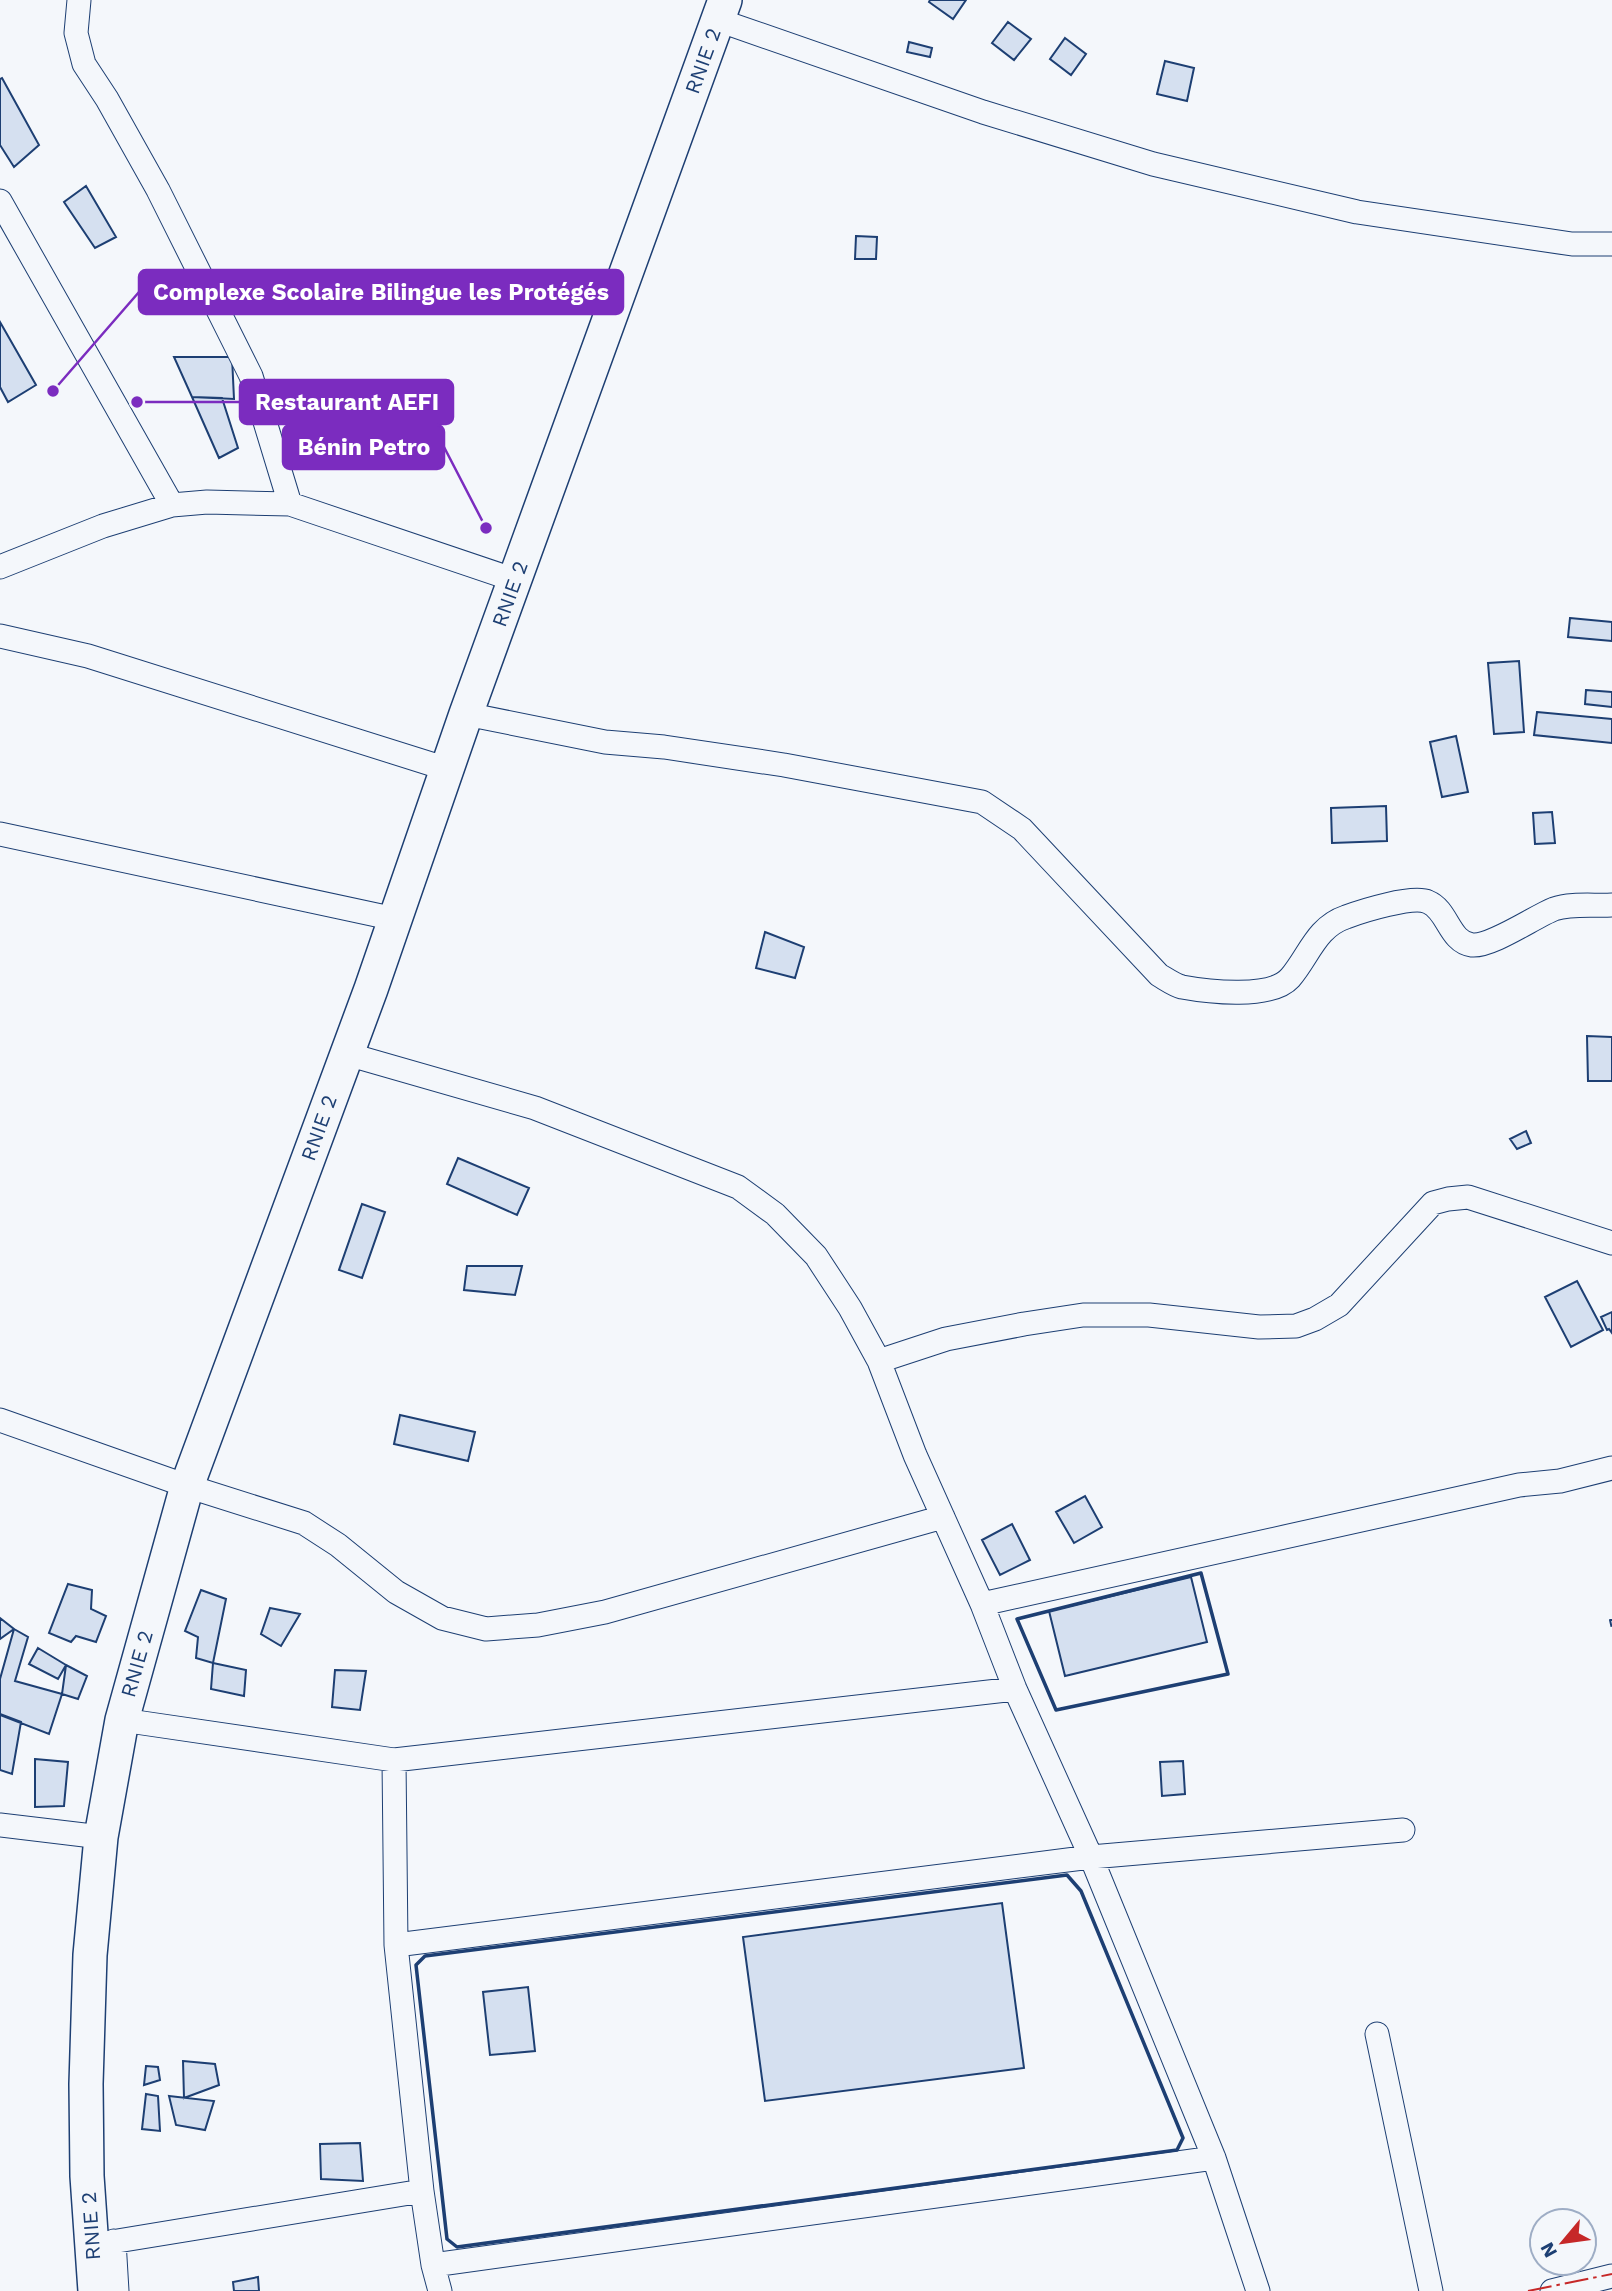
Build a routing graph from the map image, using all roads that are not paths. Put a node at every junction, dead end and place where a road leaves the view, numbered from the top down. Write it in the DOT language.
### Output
graph roads {
  1 [pos="79,0"];
  2 [pos="722,10"];
  3 [pos="0,201"];
  4 [pos="1612,244"];
  5 [pos="290,504"];
  6 [pos="172,505"];
  7 [pos="0,567"];
  8 [pos="515,580"];
  9 [pos="0,636"];
  10 [pos="466,714"];
  11 [pos="447,769"];
  12 [pos="0,834"];
  13 [pos="1612,905"];
  14 [pos="395,919"];
  15 [pos="347,1054"];
  16 [pos="1612,1243"];
  17 [pos="879,1361"];
  18 [pos="0,1420"];
  19 [pos="1612,1469"];
  20 [pos="187,1486"];
  21 [pos="943,1517"];
  22 [pos="982,1604"];
  23 [pos="1015,1689"];
  24 [pos="122,1720"];
  25 [pos="394,1760"];
  26 [pos="0,1825"];
  27 [pos="1403,1830"];
  28 [pos="101,1837"];
  29 [pos="1091,1857"];
  30 [pos="396,1945"];
  31 [pos="1377,2034"];
  32 [pos="1214,2158"];
  33 [pos="422,2191"];
  34 [pos="104,2243"];
  35 [pos="433,2265"];
  36 [pos="1612,2276"];
  37 [pos="95,2291"];
  38 [pos="117,2291"];
  39 [pos="440,2291"];
  40 [pos="1258,2291"];
  41 [pos="1431,2291"];
  42 [pos="1552,2291"];
  1 -- 5 [label="street"];
  2 -- 4 [label="street"];
  2 -- 8 [label="highway, RNIE 2 / RNIE 2"];
  3 -- 6 [label="street"];
  5 -- 6 [label="street"];
  5 -- 8 [label="street"];
  6 -- 7 [label="street"];
  8 -- 10 [label="highway, RNIE 2 / RNIE 2"];
  9 -- 11 [label="street"];
  10 -- 11 [label="highway, RNIE 2 / RNIE 2"];
  10 -- 13 [label="street"];
  11 -- 14 [label="highway, RNIE 2 / RNIE 2"];
  12 -- 14 [label="street"];
  14 -- 15 [label="highway, RNIE 2 / RNIE 2"];
  15 -- 17 [label="street"];
  15 -- 20 [label="highway, RNIE 2 / RNIE 2"];
  16 -- 17 [label="street"];
  17 -- 21 [label="street"];
  18 -- 20 [label="street"];
  19 -- 22 [label="street"];
  20 -- 21 [label="street"];
  20 -- 24 [label="highway, RNIE 2 / RNIE 2"];
  21 -- 22 [label="street"];
  22 -- 23 [label="street"];
  23 -- 25 [label="street"];
  23 -- 29 [label="street"];
  24 -- 25 [label="street"];
  24 -- 28 [label="highway, RNIE 2 / RNIE 2"];
  25 -- 30 [label="street"];
  26 -- 28 [label="street"];
  27 -- 29 [label="street"];
  28 -- 34 [label="highway, RNIE 2 / RNIE 2"];
  29 -- 30 [label="street"];
  29 -- 32 [label="street"];
  30 -- 33 [label="street"];
  31 -- 41 [label="street"];
  32 -- 35 [label="street"];
  32 -- 40 [label="street"];
  33 -- 34 [label="street"];
  33 -- 35 [label="street"];
  34 -- 37 [label="highway, RNIE 2 / RNIE 2"];
  34 -- 38 [label="street"];
  35 -- 39 [label="street"];
  36 -- 42 [label="street"];
}
